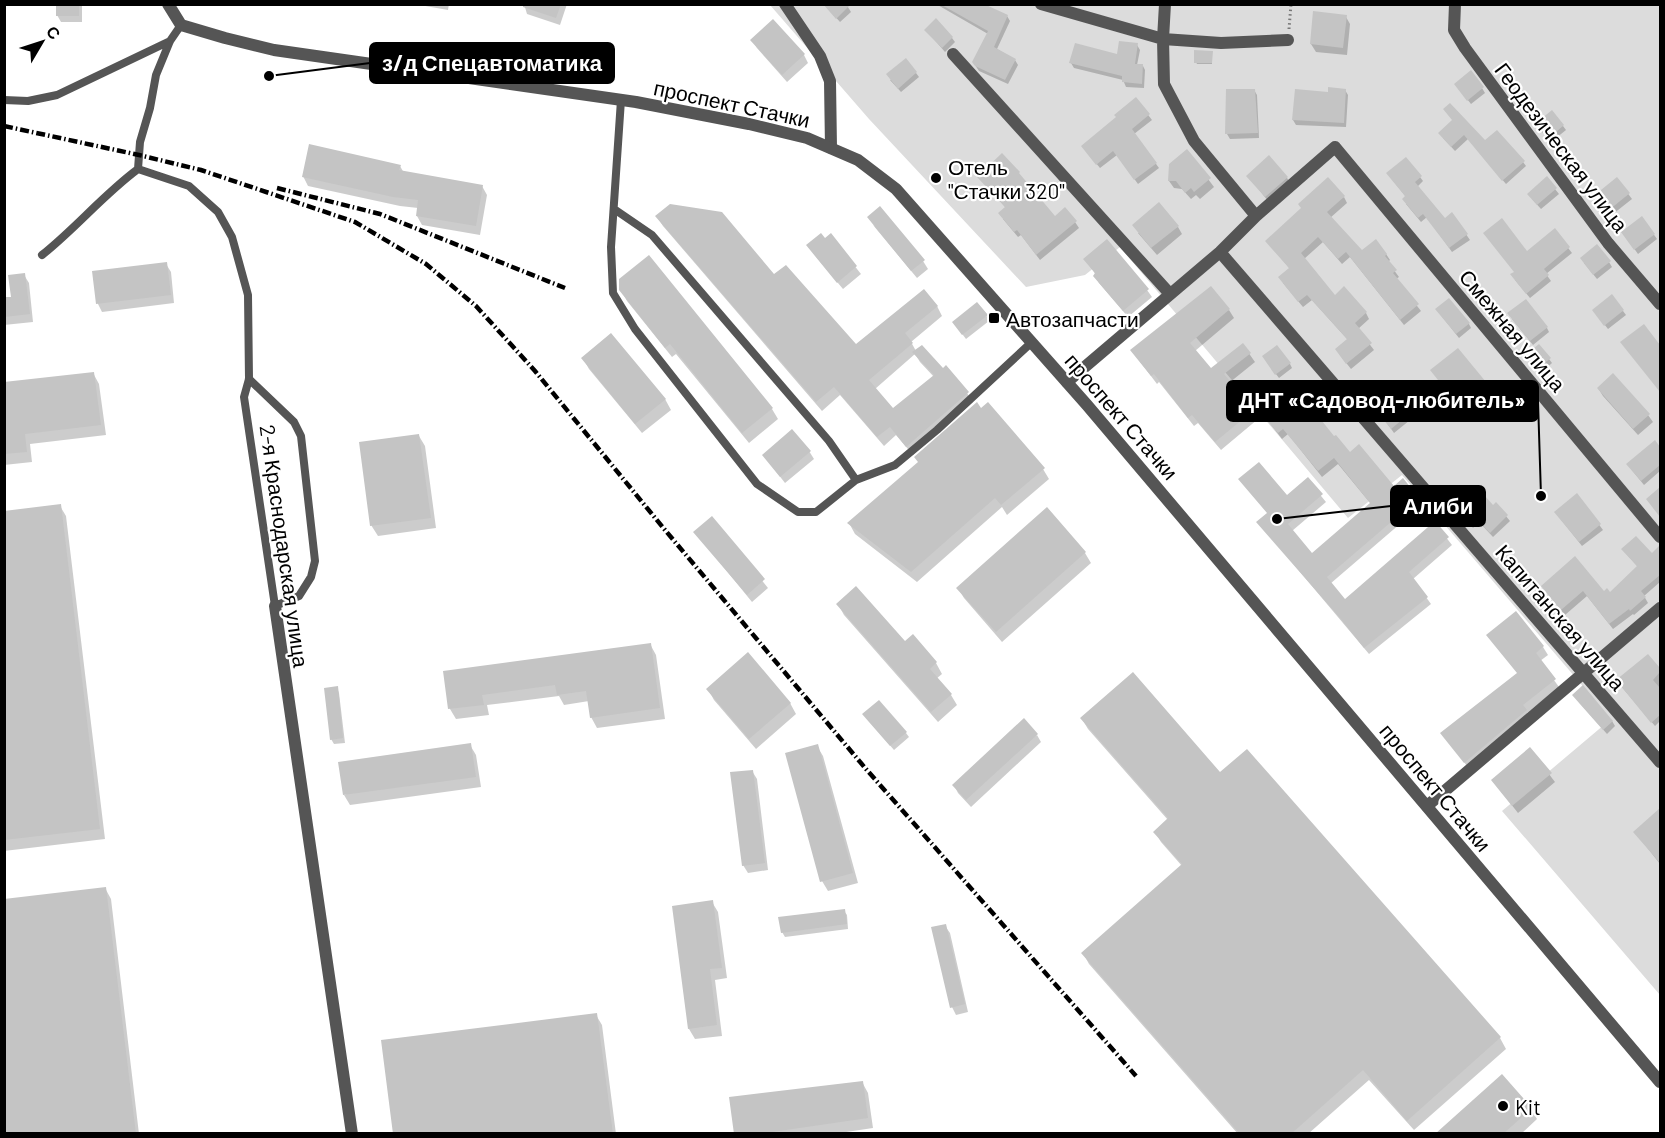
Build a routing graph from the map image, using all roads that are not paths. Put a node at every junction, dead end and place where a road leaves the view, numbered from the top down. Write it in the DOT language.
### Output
graph roads {
  1 [pos="168,4"];
  2 [pos="785,4"];
  3 [pos="1041,4"];
  4 [pos="1165,4"];
  5 [pos="1455,4"];
  6 [pos="181,24"];
  7 [pos="1163,39"];
  8 [pos="1288,40"];
  9 [pos="170,41"];
  10 [pos="953,54"];
  11 [pos="4,100"];
  12 [pos="621,100"];
  13 [pos="831,148"];
  14 [pos="138,169"];
  15 [pos="614,209"];
  16 [pos="1256,216"];
  17 [pos="1220,252"];
  18 [pos="42,255"];
  19 [pos="1170,294"];
  20 [pos="1660,304"];
  21 [pos="1032,342"];
  22 [pos="249,379"];
  23 [pos="1067,382"];
  24 [pos="856,480"];
  25 [pos="1660,537"];
  26 [pos="275,606"];
  27 [pos="1660,608"];
  28 [pos="1584,674"];
  29 [pos="1660,762"];
  30 [pos="1427,806"];
  31 [pos="1660,1082"];
  32 [pos="352,1134"];
  1 -- 6 [label="street"];
  2 -- 13 [label="street"];
  3 -- 7 [label="street"];
  4 -- 7 [label="street"];
  5 -- 20 [label="street, Геодезическая улица"];
  6 -- 9 [label="lane"];
  6 -- 12 [label="street, проспект Стачки"];
  7 -- 8 [label="street"];
  7 -- 16 [label="street"];
  9 -- 11 [label="lane"];
  9 -- 14 [label="lane"];
  10 -- 19 [label="street"];
  12 -- 13 [label="street, проспект Стачки"];
  12 -- 15 [label="lane"];
  13 -- 21 [label="street, проспект Стачки"];
  14 -- 18 [label="lane"];
  14 -- 22 [label="lane, 2-я Краснодарская улица"];
  15 -- 24 [label="lane"];
  15 -- 24 [label="lane"];
  16 -- 17 [label="street"];
  16 -- 25 [label="street, Смежная улица"];
  17 -- 19 [label="street"];
  17 -- 28 [label="street, Капитанская улица"];
  19 -- 23 [label="street"];
  21 -- 23 [label="street, проспект Стачки"];
  21 -- 24 [label="lane"];
  22 -- 26 [label="lane, 2-я Краснодарская улица"];
  22 -- 26 [label="lane"];
  23 -- 30 [label="street, проспект Стачки"];
  26 -- 32 [label="street, 2-я Краснодарская улица"];
  27 -- 28 [label="street"];
  28 -- 29 [label="street, Капитанская улица"];
  28 -- 30 [label="street"];
  30 -- 31 [label="street, проспект Стачки"];
}
